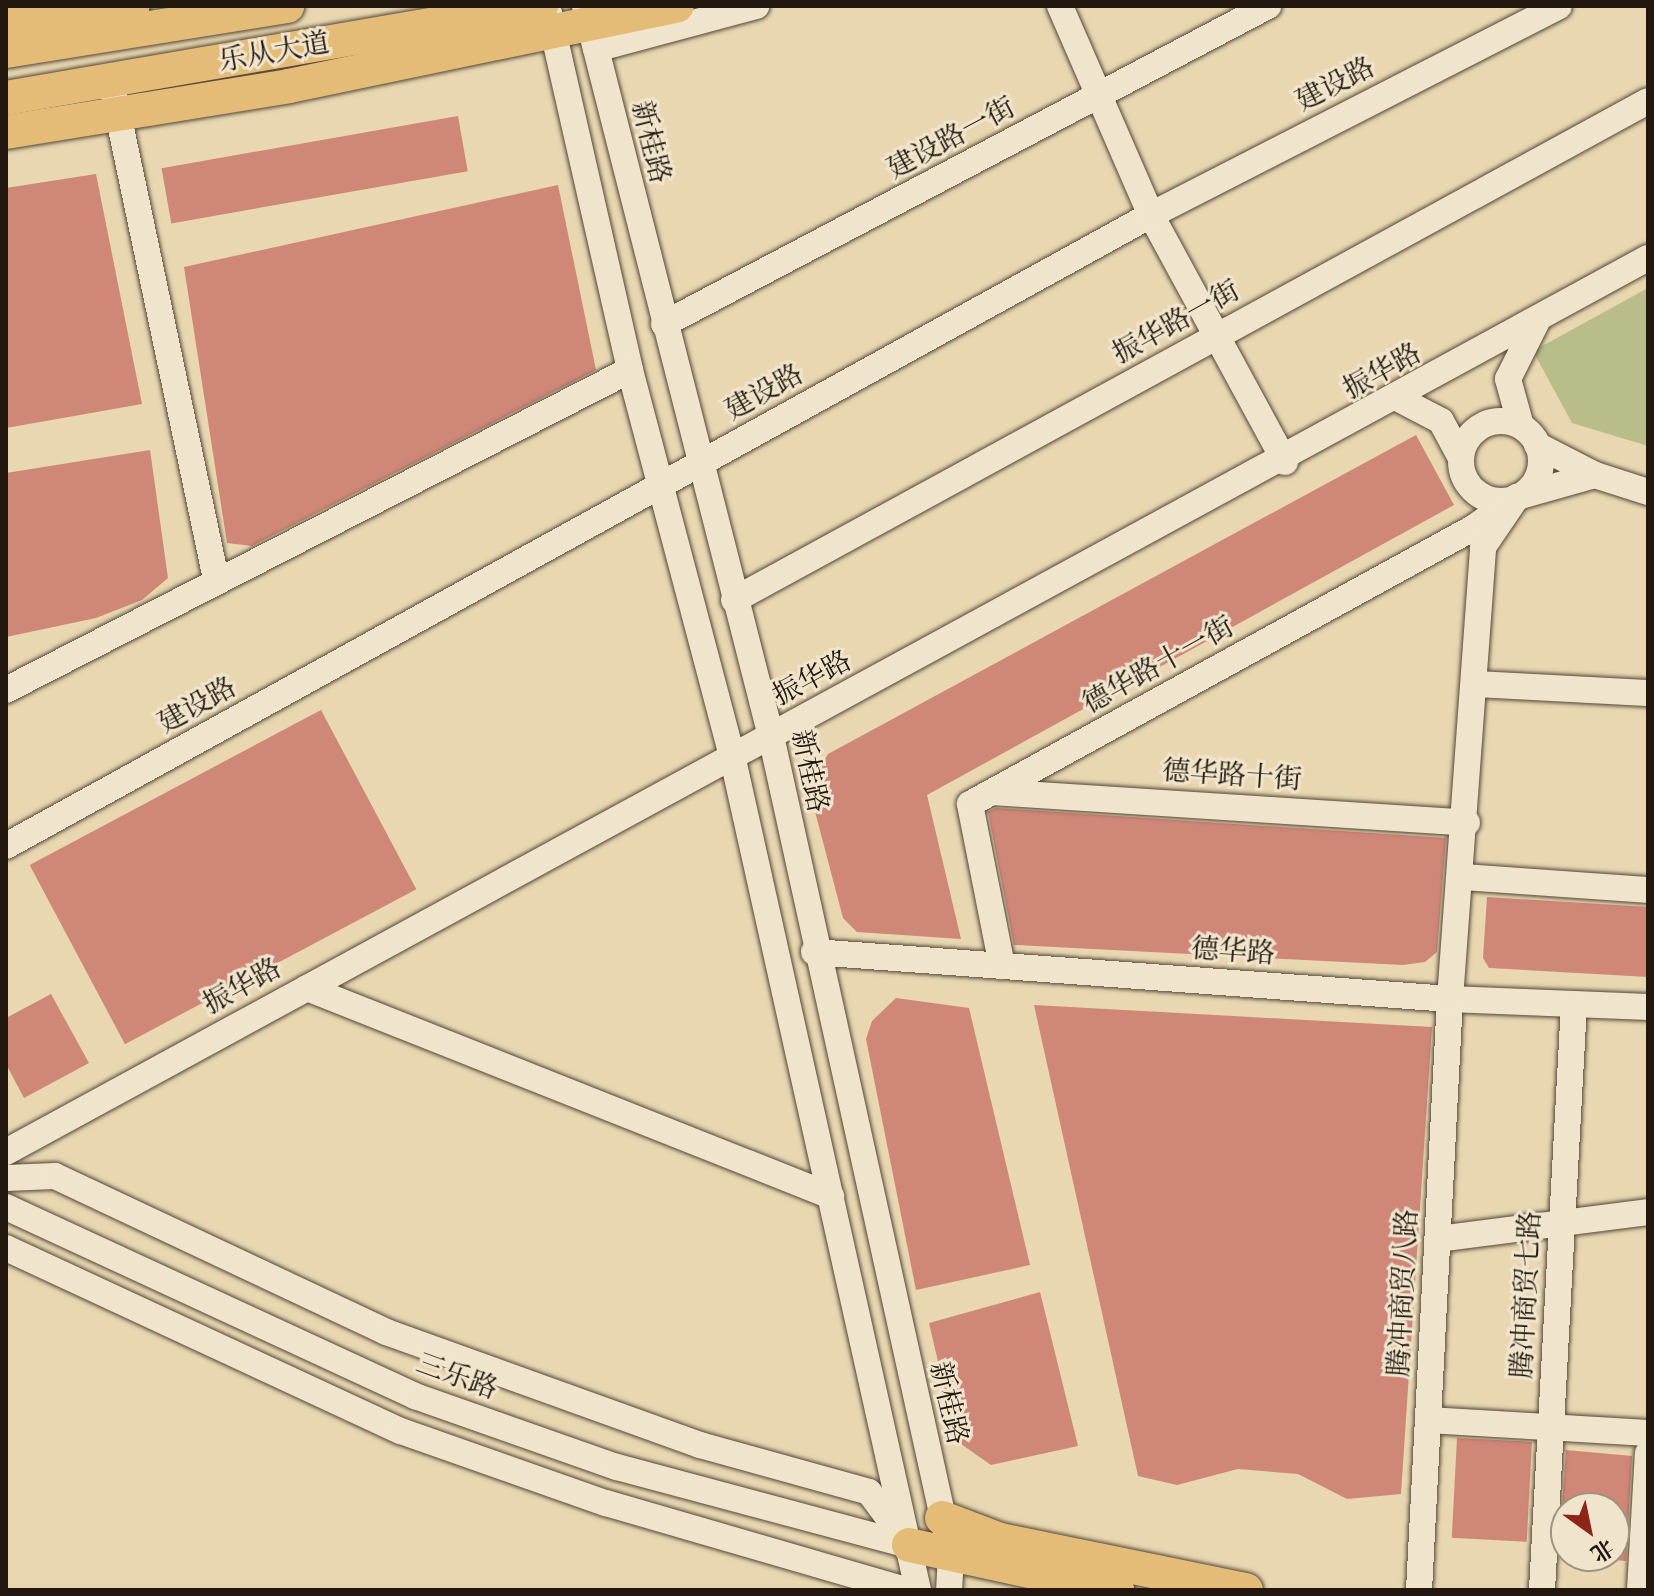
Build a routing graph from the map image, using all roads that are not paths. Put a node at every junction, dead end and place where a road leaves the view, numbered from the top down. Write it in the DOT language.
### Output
graph roads {
  1 [pos="133,6"];
  2 [pos="287,6"];
  3 [pos="677,6"];
  4 [pos="756,6"];
  5 [pos="1060,6"];
  6 [pos="1268,6"];
  7 [pos="1559,6"];
  8 [pos="547,15"];
  9 [pos="43,23"];
  10 [pos="590,27"];
  11 [pos="6,51"];
  12 [pos="111,80"];
  13 [pos="1103,94"];
  14 [pos="6,98"];
  15 [pos="1648,101"];
  16 [pos="118,114"];
  17 [pos="6,132"];
  18 [pos="1151,215"];
  19 [pos="1648,258"];
  20 [pos="1537,321"];
  21 [pos="664,324"];
  22 [pos="1217,336"];
  23 [pos="630,370"];
  24 [pos="1399,399"];
  25 [pos="1529,436"];
  26 [pos="1461,458"];
  27 [pos="1285,462"];
  28 [pos="698,464"];
  29 [pos="1595,475"];
  30 [pos="660,488"];
  31 [pos="1648,492"];
  32 [pos="1517,497"];
  33 [pos="216,580"];
  34 [pos="734,600"];
  35 [pos="1475,684"];
  36 [pos="6,690"];
  37 [pos="1648,693"];
  38 [pos="771,736"];
  39 [pos="732,755"];
  40 [pos="993,792"];
  41 [pos="1467,823"];
  42 [pos="6,846"];
  43 [pos="1462,877"];
  44 [pos="1648,890"];
  45 [pos="814,952"];
  46 [pos="1002,966"];
  47 [pos="307,988"];
  48 [pos="1450,999"];
  49 [pos="1574,1004"];
  50 [pos="1648,1007"];
  51 [pos="6,1152"];
  52 [pos="6,1178"];
  53 [pos="831,1196"];
  54 [pos="6,1207"];
  55 [pos="1648,1212"];
  56 [pos="1563,1223"];
  57 [pos="1438,1239"];
  58 [pos="6,1248"];
  59 [pos="1428,1420"];
  60 [pos="1551,1428"];
  61 [pos="1648,1433"];
  62 [pos="1648,1453"];
  63 [pos="942,1518"];
  64 [pos="909,1545"];
  65 [pos="951,1554"];
  66 [pos="905,1590"];
  67 [pos="918,1590"];
  68 [pos="949,1590"];
  69 [pos="1117,1590"];
  70 [pos="1246,1590"];
  71 [pos="1419,1590"];
  72 [pos="1542,1590"];
  73 [pos="1640,1590"];
  1 -- 9 [label="main road"];
  2 -- 9 [label="main road, 乐从大道"];
  3 -- 10 [label="main road"];
  4 -- 10 [label="street"];
  5 -- 13 [label="street"];
  6 -- 13 [label="street, 建设路一街"];
  7 -- 18 [label="street, 建设路"];
  8 -- 10 [label="main road"];
  8 -- 12 [label="main road, 乐从大道"];
  8 -- 16 [label="main road"];
  8 -- 23 [label="street"];
  9 -- 11 [label="main road, 乐从大道"];
  10 -- 21 [label="street, 新桂路"];
  12 -- 14 [label="main road, 乐从大道"];
  12 -- 16 [label="street"];
  13 -- 18 [label="street"];
  13 -- 21 [label="street, 建设路一街"];
  15 -- 22 [label="street, 振华路一街"];
  16 -- 17 [label="main road"];
  16 -- 33 [label="street"];
  18 -- 22 [label="street"];
  18 -- 28 [label="street, 建设路"];
  19 -- 20 [label="street, 振华路"];
  20 -- 24 [label="street, 振华路"];
  20 -- 25 [label="street"];
  21 -- 28 [label="street, 新桂路"];
  22 -- 27 [label="street"];
  22 -- 34 [label="street, 振华路一街"];
  23 -- 30 [label="street"];
  23 -- 33 [label="street"];
  24 -- 26 [label="street"];
  24 -- 27 [label="street, 振华路"];
  25 -- 26 [label="street"];
  25 -- 29 [label="street"];
  25 -- 32 [label="street"];
  26 -- 32 [label="street"];
  27 -- 38 [label="street, 振华路"];
  28 -- 30 [label="street, 建设路"];
  28 -- 34 [label="street, 新桂路"];
  29 -- 31 [label="street"];
  29 -- 32 [label="street"];
  30 -- 39 [label="street"];
  30 -- 42 [label="street, 建设路"];
  32 -- 35 [label="street, 腾冲商贸八路"];
  32 -- 40 [label="street, 德华路十一街"];
  33 -- 36 [label="street"];
  34 -- 38 [label="street, 新桂路"];
  35 -- 37 [label="street"];
  35 -- 41 [label="street, 腾冲商贸八路"];
  38 -- 39 [label="street, 振华路"];
  38 -- 45 [label="street, 新桂路"];
  39 -- 47 [label="street, 振华路"];
  39 -- 53 [label="street"];
  40 -- 41 [label="street, 德华路十街"];
  40 -- 46 [label="street, 德华路十一街"];
  41 -- 43 [label="street, 腾冲商贸八路"];
  43 -- 44 [label="street"];
  43 -- 48 [label="street, 腾冲商贸八路"];
  45 -- 46 [label="street, 德华路"];
  45 -- 63 [label="street, 新桂路"];
  46 -- 48 [label="street, 德华路"];
  47 -- 51 [label="street, 振华路"];
  47 -- 53 [label="street"];
  48 -- 49 [label="street, 德华路"];
  48 -- 57 [label="street, 腾冲商贸八路"];
  49 -- 50 [label="street, 德华路"];
  49 -- 56 [label="street, 腾冲商贸七路"];
  52 -- 64 [label="street"];
  53 -- 64 [label="street"];
  54 -- 64 [label="street, 三乐路"];
  55 -- 56 [label="street"];
  56 -- 57 [label="street"];
  56 -- 60 [label="street, 腾冲商贸七路"];
  57 -- 59 [label="street, 腾冲商贸八路"];
  58 -- 66 [label="street"];
  59 -- 60 [label="street"];
  59 -- 71 [label="street, 腾冲商贸八路"];
  60 -- 61 [label="street"];
  60 -- 72 [label="street, 腾冲商贸七路"];
  62 -- 73 [label="street"];
  63 -- 65 [label="street, 新桂路"];
  63 -- 70 [label="main road"];
  64 -- 65 [label="main road"];
  64 -- 67 [label="street"];
  65 -- 68 [label="street, 新桂路"];
  65 -- 69 [label="main road"];
}
